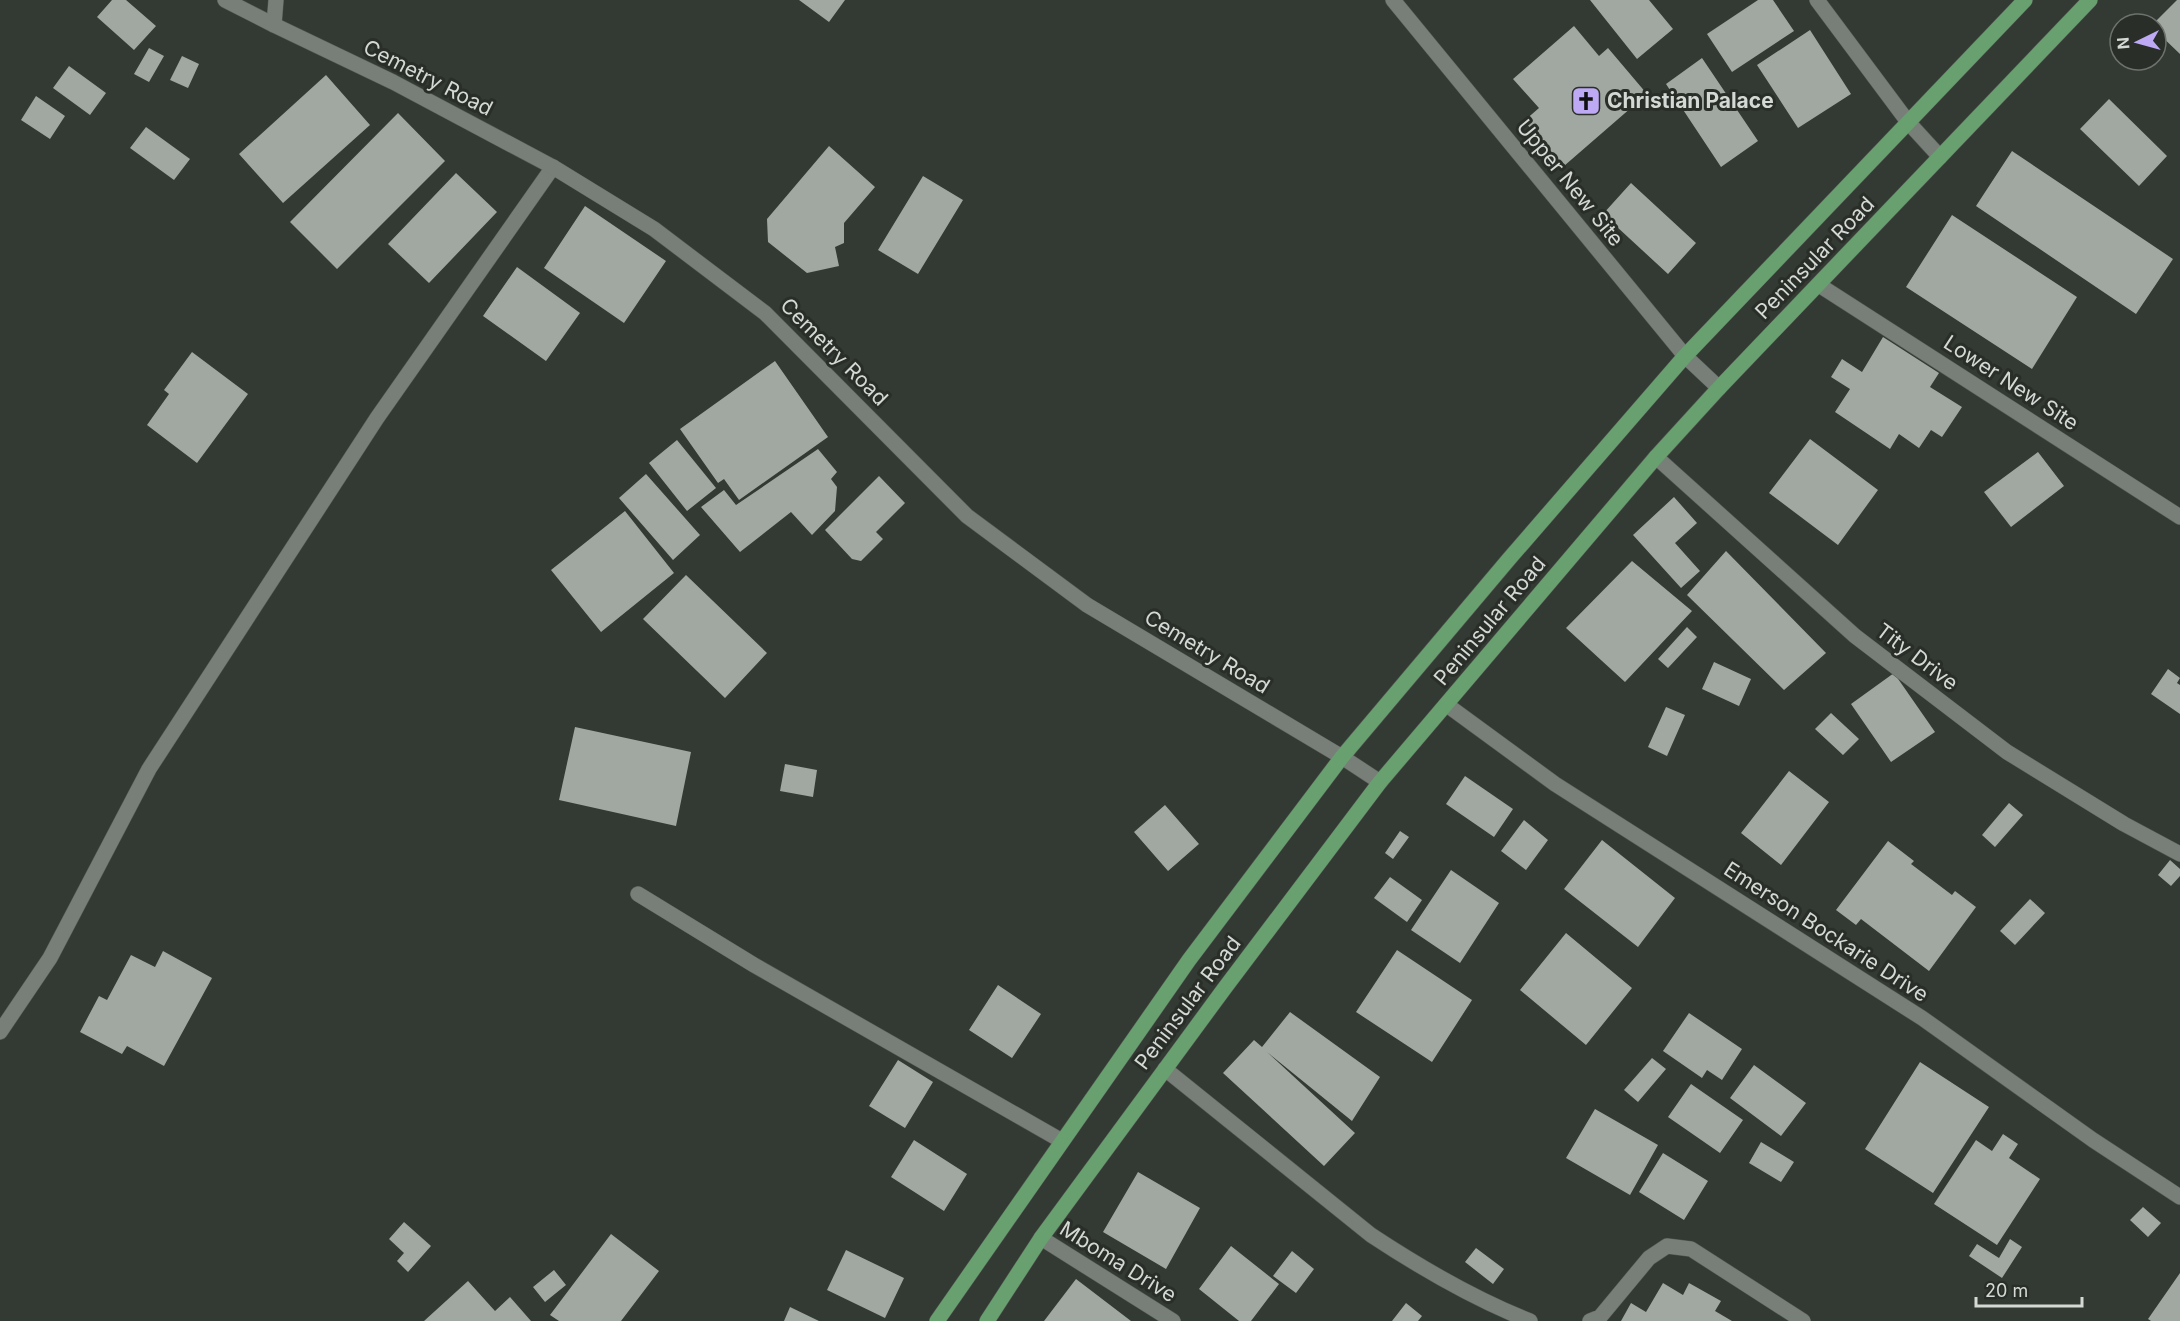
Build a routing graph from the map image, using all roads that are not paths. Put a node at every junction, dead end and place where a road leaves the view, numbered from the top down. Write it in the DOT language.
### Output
graph roads {
  1 [pos="225,0"];
  2 [pos="276,0"];
  3 [pos="1393,0"];
  4 [pos="1817,0"];
  5 [pos="2025,0"];
  6 [pos="2090,0"];
  7 [pos="274,26"];
  8 [pos="1908,122"];
  9 [pos="1940,157"];
  10 [pos="553,167"];
  11 [pos="1819,285"];
  12 [pos="1685,356"];
  13 [pos="1719,388"];
  14 [pos="1656,457"];
  15 [pos="2180,517"];
  16 [pos="1447,705"];
  17 [pos="1342,757"];
  18 [pos="1380,782"];
  19 [pos="2180,854"];
  20 [pos="638,894"];
  21 [pos="0,1032"];
  22 [pos="1165,1068"];
  23 [pos="1062,1141"];
  24 [pos="2180,1197"];
  25 [pos="1041,1238"];
  26 [pos="937,1321"];
  27 [pos="987,1321"];
  28 [pos="1173,1321"];
  29 [pos="1530,1321"];
  30 [pos="1590,1321"];
  31 [pos="1803,1321"];
  1 -- 7 [label="street, Cemetry Road"];
  2 -- 7 [label="street"];
  3 -- 12 [label="street, Upper New Site"];
  4 -- 8 [label="street"];
  5 -- 8 [label="main road, Peninsular Road"];
  6 -- 9 [label="main road, Peninsular Road"];
  7 -- 10 [label="street, Cemetry Road"];
  8 -- 9 [label="street"];
  8 -- 12 [label="main road, Peninsular Road"];
  9 -- 11 [label="main road, Peninsular Road"];
  10 -- 17 [label="street, Cemetry Road"];
  10 -- 21 [label="street"];
  11 -- 13 [label="main road, Peninsular Road"];
  11 -- 15 [label="street, Lower New Site"];
  12 -- 13 [label="street, Upper New Site"];
  12 -- 17 [label="main road, Peninsular Road"];
  13 -- 14 [label="main road, Peninsular Road"];
  14 -- 16 [label="main road, Peninsular Road"];
  14 -- 19 [label="street, Tity Drive"];
  16 -- 18 [label="main road, Peninsular Road"];
  16 -- 24 [label="street, Emerson Bockarie Drive"];
  17 -- 18 [label="street, Cemetry Road"];
  17 -- 23 [label="main road, Peninsular Road"];
  18 -- 22 [label="main road, Peninsular Road"];
  20 -- 23 [label="street"];
  22 -- 25 [label="main road, Peninsular Road"];
  22 -- 29 [label="street"];
  23 -- 26 [label="main road, Peninsular Road"];
  25 -- 27 [label="main road, Peninsular Road"];
  25 -- 28 [label="street, Mboma Drive"];
  30 -- 31 [label="street"];
}
